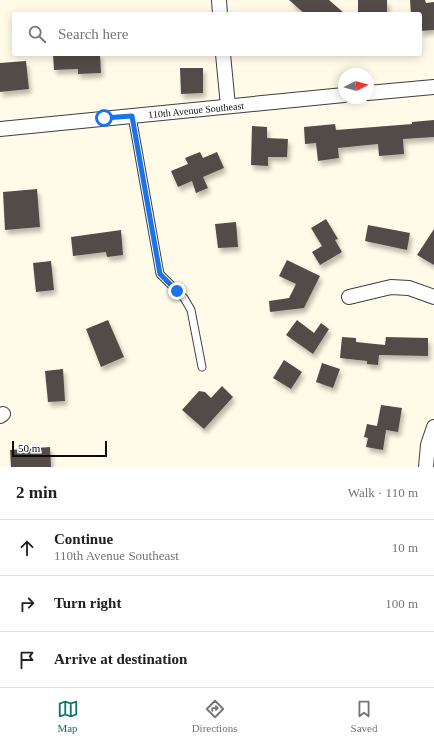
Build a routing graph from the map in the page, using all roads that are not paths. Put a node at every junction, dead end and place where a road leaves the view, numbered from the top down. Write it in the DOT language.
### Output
graph roads {
  1 [pos="219,0"];
  2 [pos="220,12"];
  3 [pos="224,56"];
  4 [pos="434,87"];
  5 [pos="374,92"];
  6 [pos="338,97"];
  7 [pos="228,106"];
  8 [pos="132,116"];
  9 [pos="0,129"];
  10 [pos="434,297"];
  11 [pos="349,298"];
  12 [pos="202,367"];
  13 [pos="434,427"];
  14 [pos="426,467"];
  1 -- 2 [label="street"];
  3 -- 7 [label="street"];
  4 -- 5 [label="street"];
  6 -- 7 [label="street, 110th Avenue Southeast"];
  7 -- 8 [label="street, 110th Avenue Southeast"];
  8 -- 9 [label="street, 110th Avenue Southeast"];
  8 -- 12 [label="lane"];
  10 -- 11 [label="street"];
  13 -- 14 [label="street"];
}
